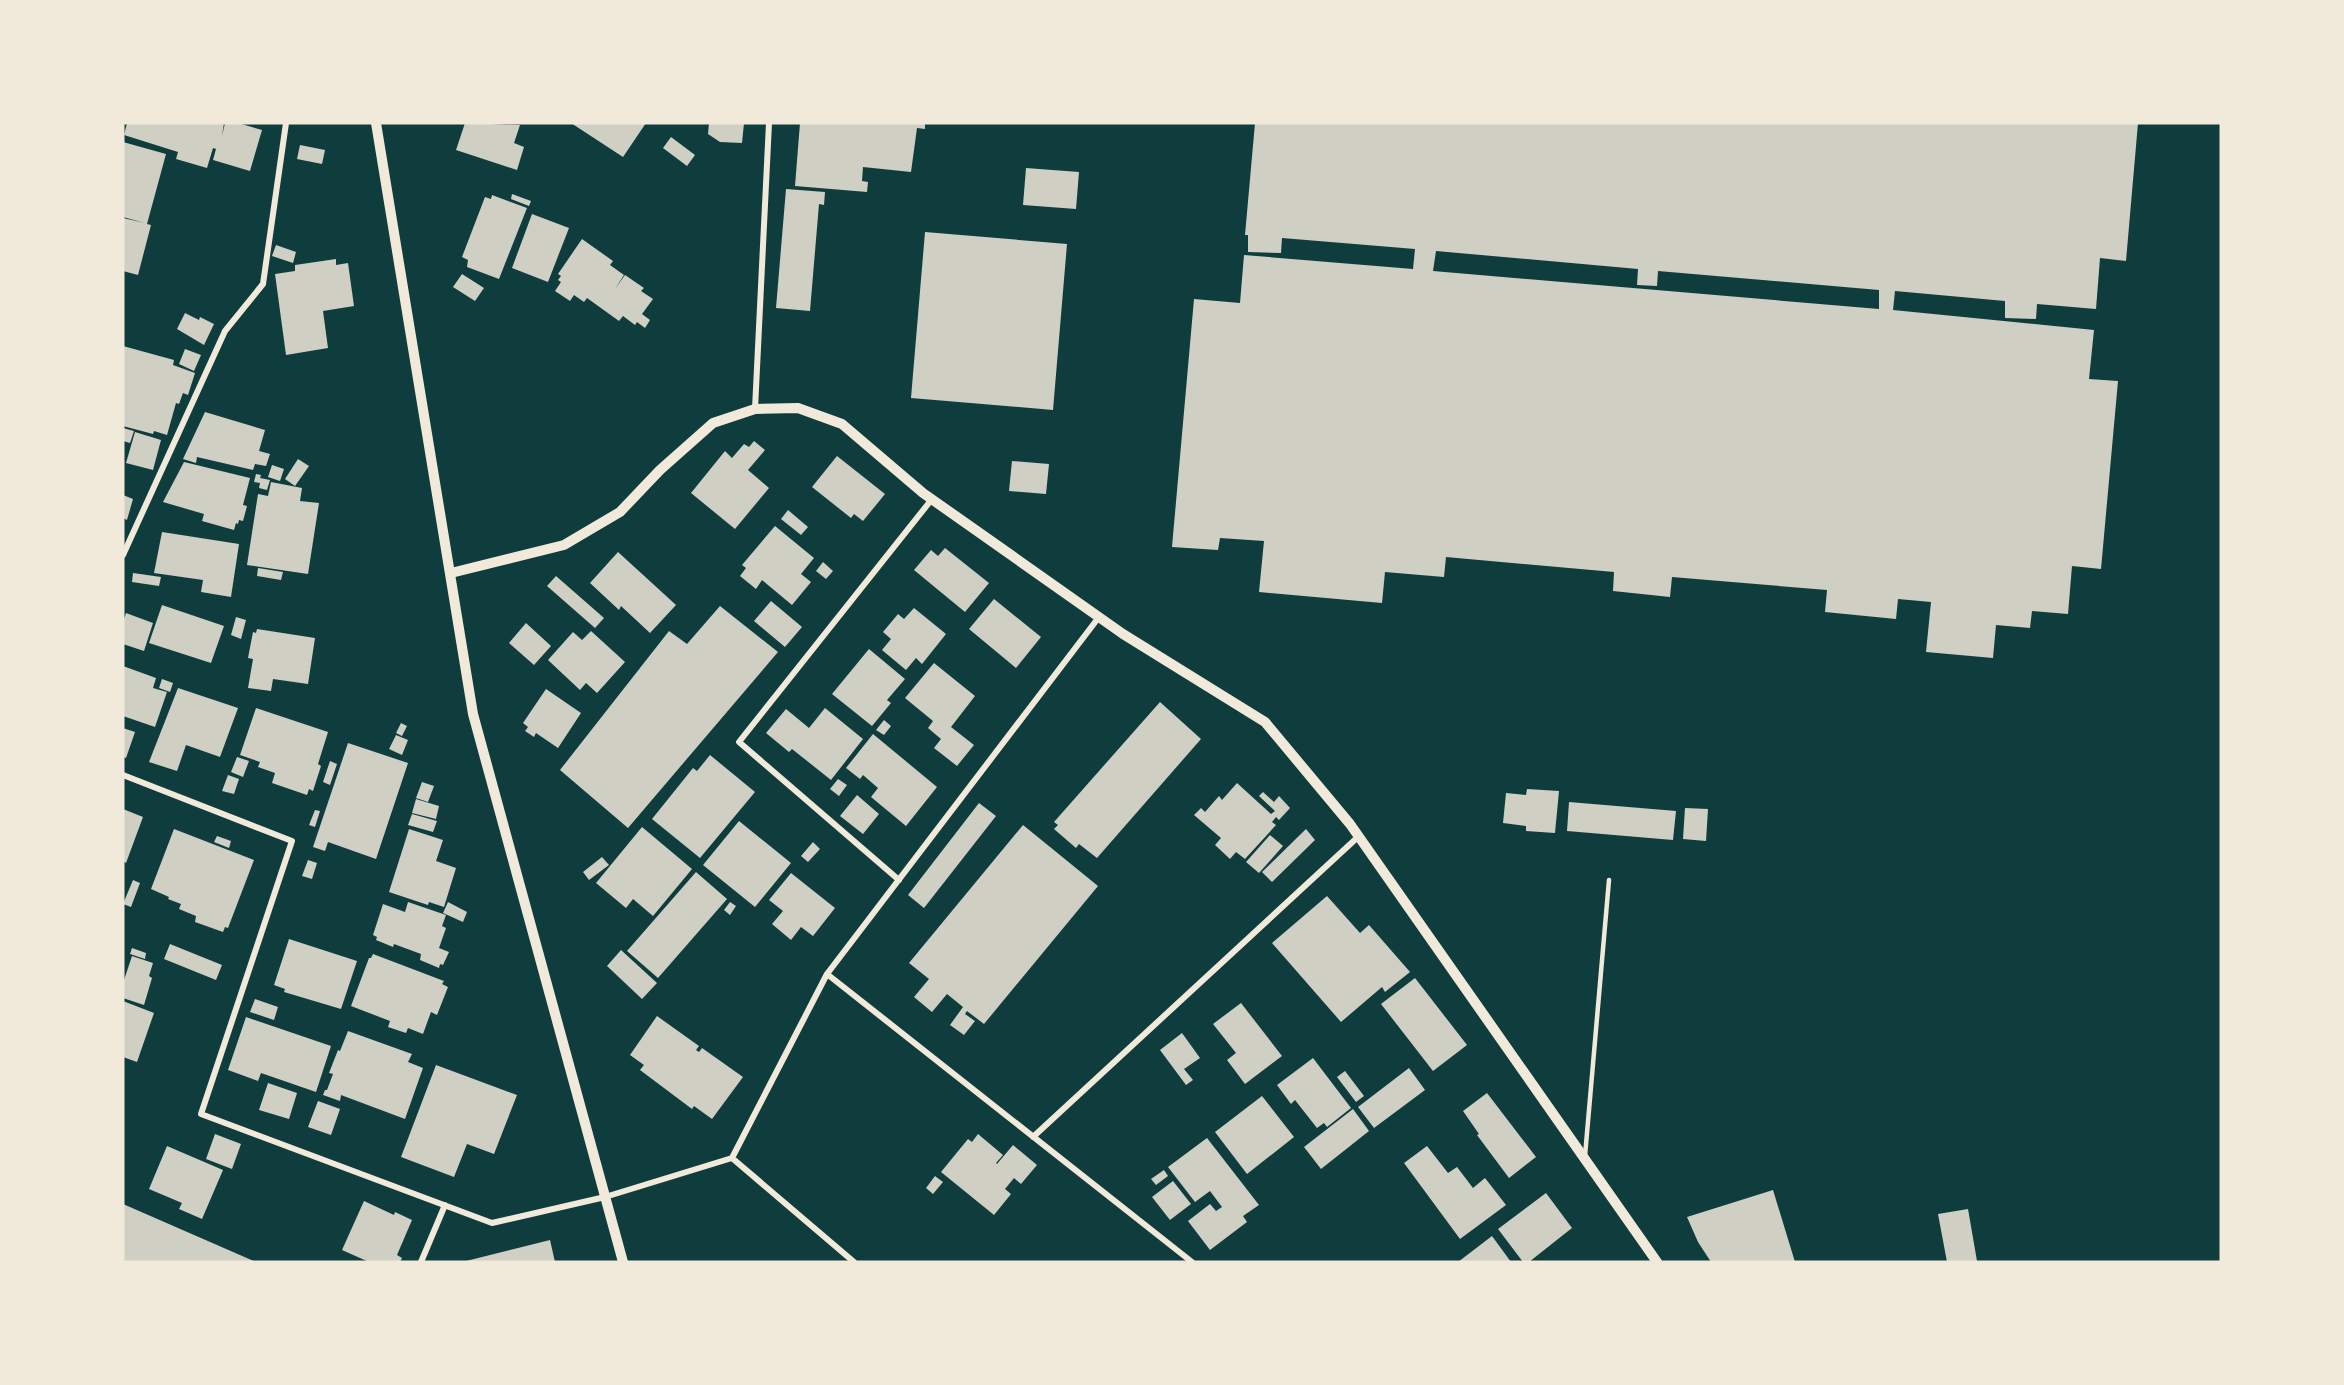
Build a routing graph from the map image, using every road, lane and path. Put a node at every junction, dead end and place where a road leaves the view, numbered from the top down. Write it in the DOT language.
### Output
graph roads {
  1 [pos="286,123"];
  2 [pos="376,123"];
  3 [pos="769,123"];
  4 [pos="755,409"];
  5 [pos="932,499"];
  6 [pos="123,555"];
  7 [pos="451,573"];
  8 [pos="1100,617"];
  9 [pos="123,775"];
  10 [pos="1359,837"];
  11 [pos="899,880"];
  12 [pos="1609,880"];
  13 [pos="827,974"];
  14 [pos="1033,1137"];
  15 [pos="732,1158"];
  16 [pos="1584,1159"];
  17 [pos="605,1197"];
  18 [pos="445,1205"];
  19 [pos="421,1262"];
  20 [pos="623,1262"];
  21 [pos="854,1262"];
  22 [pos="1192,1262"];
  23 [pos="1657,1262"];
  1 -- 6 [label="street"];
  2 -- 7 [label="street"];
  3 -- 4 [label="street"];
  4 -- 5 [label="street"];
  4 -- 7 [label="street"];
  5 -- 8 [label="street"];
  5 -- 11 [label="street"];
  7 -- 17 [label="street"];
  8 -- 10 [label="street"];
  8 -- 11 [label="street"];
  9 -- 18 [label="street"];
  10 -- 14 [label="street"];
  10 -- 16 [label="street"];
  11 -- 13 [label="street"];
  12 -- 16 [label="lane"];
  13 -- 14 [label="street"];
  13 -- 15 [label="street"];
  14 -- 22 [label="street"];
  15 -- 17 [label="street"];
  15 -- 21 [label="street"];
  16 -- 23 [label="street"];
  17 -- 18 [label="street"];
  17 -- 20 [label="street"];
  18 -- 19 [label="street"];
}
